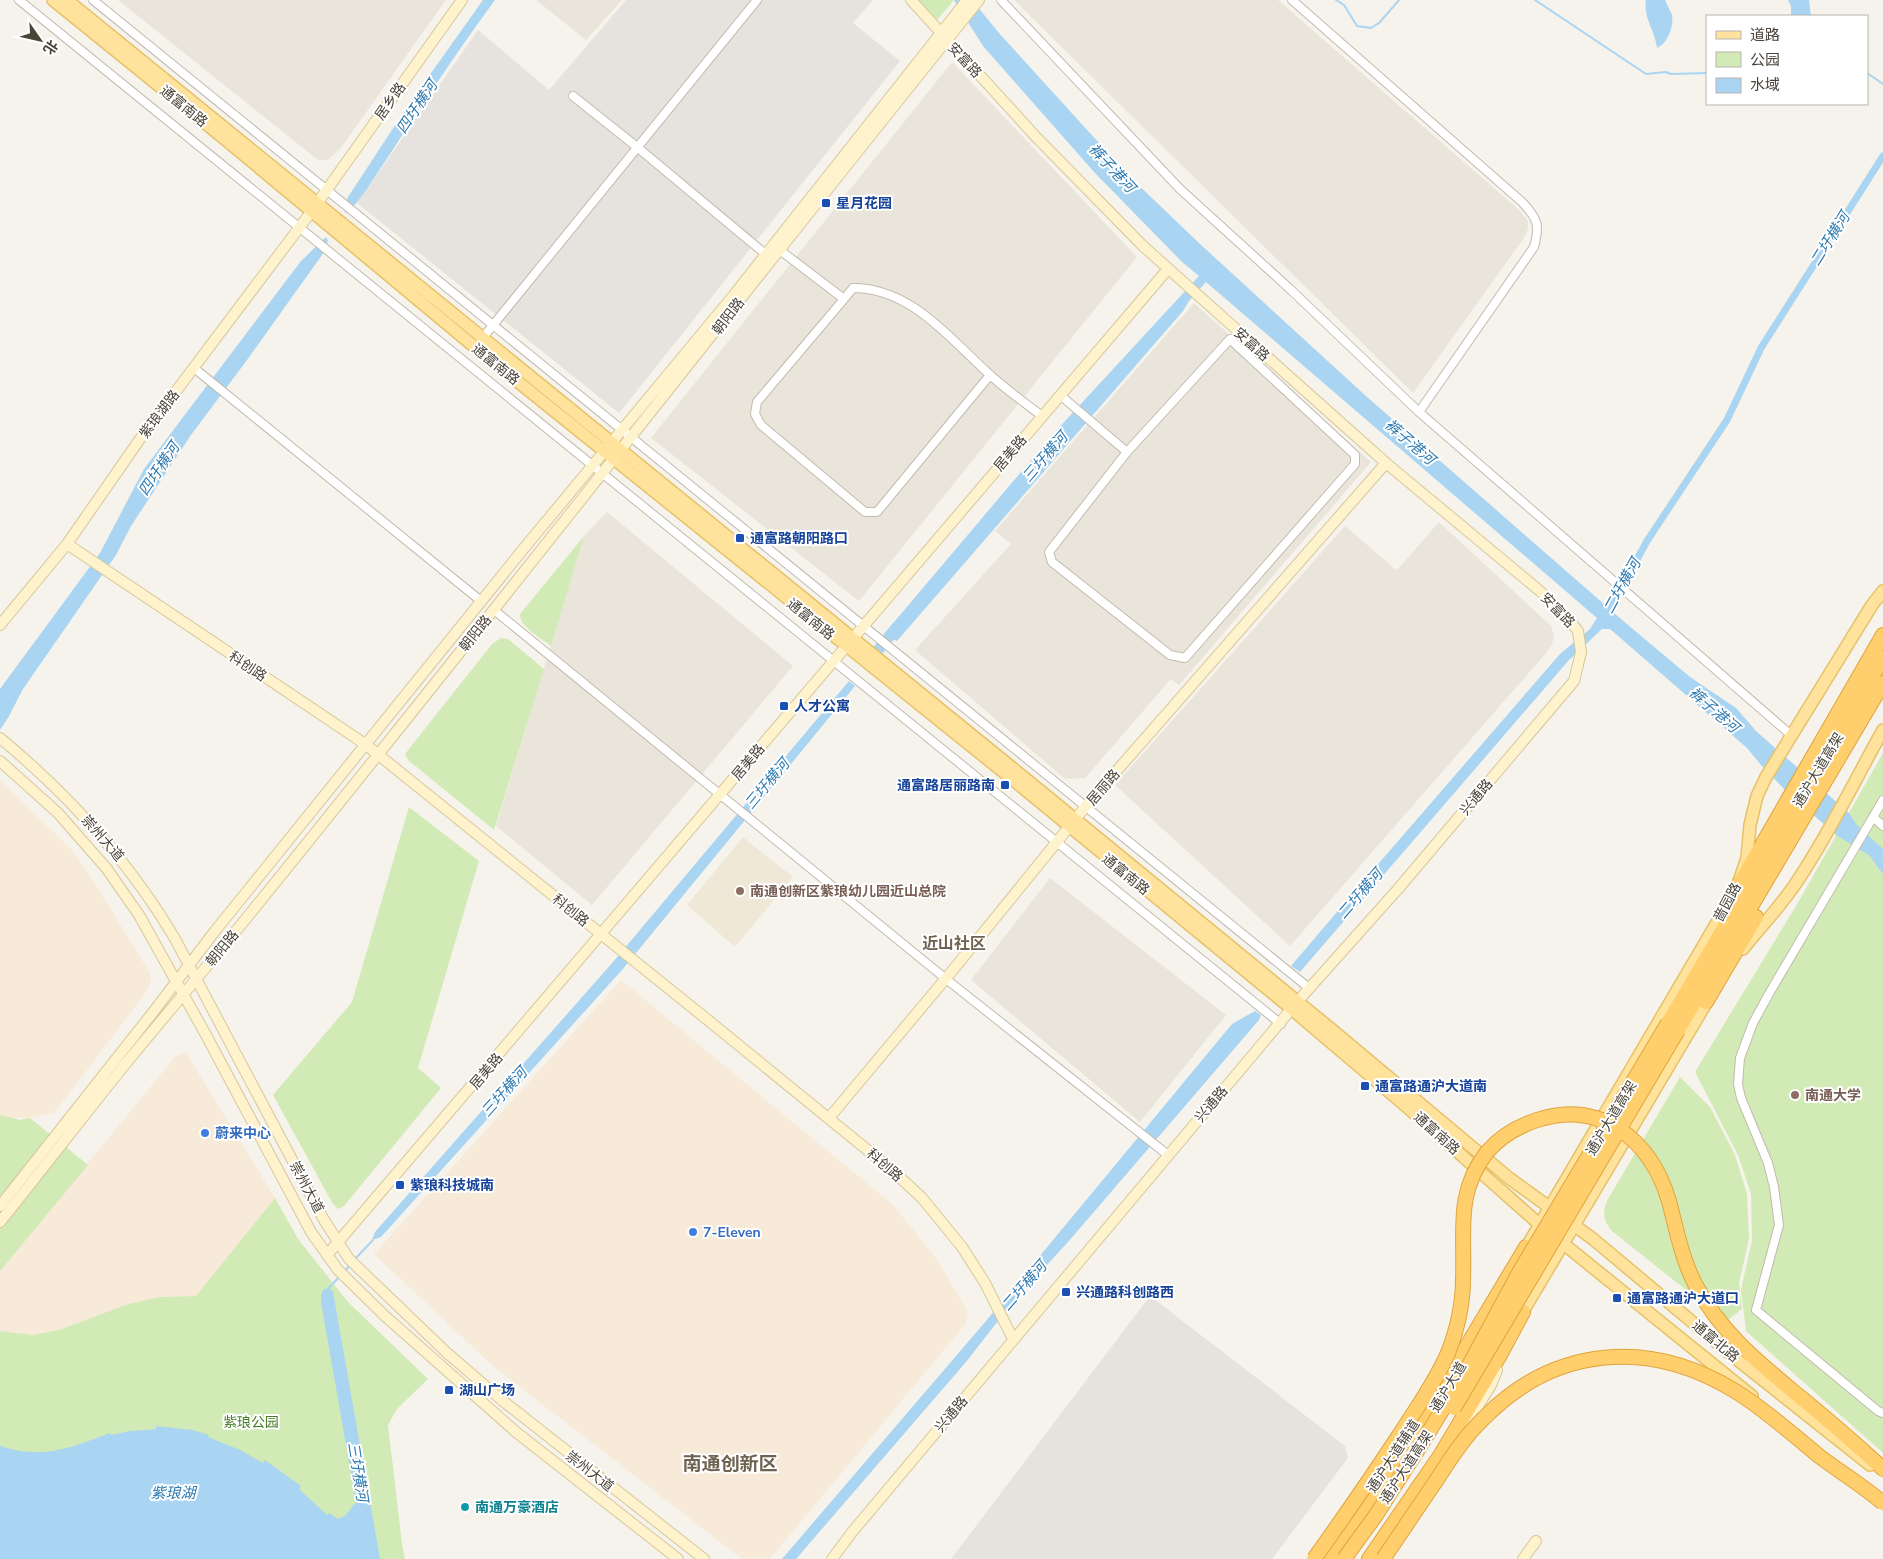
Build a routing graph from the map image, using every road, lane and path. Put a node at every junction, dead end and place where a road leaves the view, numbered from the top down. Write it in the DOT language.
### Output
graph roads {
  1 [pos="19,0"];
  2 [pos="53,0"];
  3 [pos="67,0"];
  4 [pos="93,0"];
  5 [pos="462,0"];
  6 [pos="757,0"];
  7 [pos="911,0"];
  8 [pos="967,0"];
  9 [pos="980,0"];
  10 [pos="1000,0"];
  11 [pos="1292,0"];
  12 [pos="959,18"];
  13 [pos="944,37"];
  14 [pos="573,96"];
  15 [pos="637,147"];
  16 [pos="327,189"];
  17 [pos="315,207"];
  18 [pos="300,227"];
  19 [pos="777,248"];
  20 [pos="769,258"];
  21 [pos="1168,269"];
  22 [pos="844,298"];
  23 [pos="494,324"];
  24 [pos="479,343"];
  25 [pos="194,368"];
  26 [pos="990,375"];
  27 [pos="1060,395"];
  28 [pos="1419,412"];
  29 [pos="1042,416"];
  30 [pos="622,429"];
  31 [pos="632,438"];
  32 [pos="608,446"];
  33 [pos="1127,452"];
  34 [pos="618,455"];
  35 [pos="1386,463"];
  36 [pos="592,465"];
  37 [pos="603,473"];
  38 [pos="67,544"];
  39 [pos="1883,591"];
  40 [pos="481,601"];
  41 [pos="494,610"];
  42 [pos="0,624"];
  43 [pos="864,625"];
  44 [pos="1883,635"];
  45 [pos="849,643"];
  46 [pos="1883,658"];
  47 [pos="834,660"];
  48 [pos="1879,678"];
  49 [pos="1574,681"];
  50 [pos="1883,699"];
  51 [pos="1883,730"];
  52 [pos="1791,735"];
  53 [pos="0,738"];
  54 [pos="365,744"];
  55 [pos="378,755"];
  56 [pos="0,761"];
  57 [pos="1817,781"];
  58 [pos="719,795"];
  59 [pos="1883,800"];
  60 [pos="1086,806"];
  61 [pos="1801,809"];
  62 [pos="1873,817"];
  63 [pos="1072,824"];
  64 [pos="1883,826"];
  65 [pos="1058,843"];
  66 [pos="1736,890"];
  67 [pos="602,934"];
  68 [pos="189,965"];
  69 [pos="196,978"];
  70 [pos="946,979"];
  71 [pos="176,982"];
  72 [pos="1309,988"];
  73 [pos="183,994"];
  74 [pos="1706,1002"];
  75 [pos="1295,1005"];
  76 [pos="1280,1024"];
  77 [pos="1673,1027"];
  78 [pos="829,1118"];
  79 [pos="1168,1156"];
  80 [pos="0,1206"];
  81 [pos="1550,1207"];
  82 [pos="0,1222"];
  83 [pos="1539,1224"];
  84 [pos="1575,1225"];
  85 [pos="339,1243"];
  86 [pos="1564,1244"];
  87 [pos="1526,1247"];
  88 [pos="328,1255"];
  89 [pos="1523,1312"];
  90 [pos="1013,1339"];
  91 [pos="1502,1356"];
  92 [pos="1883,1413"];
  93 [pos="1883,1469"];
  94 [pos="1883,1476"];
  95 [pos="1883,1505"];
  96 [pos="853,1531"];
  97 [pos="1536,1541"];
  98 [pos="678,1559"];
  99 [pos="704,1559"];
  100 [pos="823,1559"];
  101 [pos="832,1559"];
  102 [pos="1314,1559"];
  103 [pos="1322,1559"];
  104 [pos="1329,1559"];
  105 [pos="1335,1559"];
  106 [pos="1344,1559"];
  107 [pos="1354,1559"];
  108 [pos="1363,1559"];
  109 [pos="1369,1559"];
  110 [pos="1378,1559"];
  111 [pos="1383,1559"];
  112 [pos="1523,1559"];
  1 -- 18 [label="street"];
  2 -- 17 [label="main road, 通富南路"];
  3 -- 17 [label="main road, 通富南路"];
  4 -- 16 [label="street"];
  5 -- 16 [label="street, 居乡路"];
  6 -- 15 [label="street"];
  7 -- 13 [label="street, 安富路"];
  8 -- 12 [label="street"];
  9 -- 12 [label="street"];
  10 -- 28 [label="street"];
  11 -- 28 [label="street"];
  12 -- 13 [label="street, 朝阳路"];
  13 -- 19 [label="street, 朝阳路"];
  13 -- 21 [label="street, 安富路"];
  14 -- 15 [label="street"];
  15 -- 20 [label="street"];
  15 -- 23 [label="street"];
  16 -- 17 [label="street, 居乡路"];
  16 -- 23 [label="street"];
  17 -- 18 [label="street, 紫琅湖路"];
  17 -- 24 [label="main road, 通富南路"];
  18 -- 25 [label="street, 紫琅湖路"];
  18 -- 36 [label="street"];
  19 -- 20 [label="street, 朝阳路"];
  19 -- 22 [label="street"];
  20 -- 30 [label="street, 朝阳路"];
  20 -- 31 [label="street, 朝阳路"];
  21 -- 27 [label="street, 居美路"];
  21 -- 35 [label="street, 安富路"];
  22 -- 26 [label="street"];
  22 -- 26 [label="street"];
  23 -- 24 [label="street"];
  23 -- 30 [label="street"];
  24 -- 32 [label="main road, 通富南路"];
  25 -- 38 [label="street, 紫琅湖路"];
  25 -- 40 [label="street"];
  26 -- 29 [label="street"];
  27 -- 29 [label="street, 居美路"];
  27 -- 33 [label="street"];
  28 -- 52 [label="street"];
  29 -- 43 [label="street, 居美路"];
  30 -- 31 [label="street"];
  30 -- 32 [label="street, 朝阳路"];
  31 -- 34 [label="street, 朝阳路"];
  31 -- 43 [label="street"];
  32 -- 34 [label="main road, 通富南路"];
  32 -- 36 [label="street, 朝阳路"];
  33 -- 33 [label="street"];
  34 -- 37 [label="street, 朝阳路"];
  34 -- 45 [label="main road, 通富南路"];
  35 -- 49 [label="street, 安富路"];
  35 -- 60 [label="street, 居丽路"];
  36 -- 37 [label="street"];
  36 -- 40 [label="street, 朝阳路"];
  37 -- 41 [label="street, 朝阳路"];
  37 -- 47 [label="street"];
  38 -- 42 [label="street, 紫琅湖路"];
  38 -- 54 [label="street, 科创路"];
  39 -- 52 [label="main road, 啬园路"];
  40 -- 54 [label="street, 朝阳路"];
  41 -- 55 [label="street, 朝阳路"];
  41 -- 58 [label="street"];
  43 -- 45 [label="street, 居美路"];
  43 -- 60 [label="street"];
  44 -- 57 [label="highway"];
  45 -- 47 [label="street, 居美路"];
  45 -- 63 [label="main road, 通富南路"];
  46 -- 48 [label="highway, 通沪大道高架"];
  47 -- 58 [label="street, 居美路"];
  47 -- 65 [label="street"];
  48 -- 57 [label="highway, 通沪大道高架"];
  49 -- 72 [label="street, 兴通路"];
  50 -- 57 [label="highway"];
  51 -- 74 [label="main road"];
  52 -- 66 [label="main road, 啬园路"];
  53 -- 68 [label="street, 崇州大道"];
  54 -- 55 [label="street, 科创路"];
  54 -- 68 [label="street, 朝阳路"];
  55 -- 67 [label="street, 科创路"];
  55 -- 69 [label="street, 朝阳路"];
  56 -- 71 [label="street, 崇州大道"];
  57 -- 61 [label="highway"];
  57 -- 61 [label="highway"];
  58 -- 67 [label="street, 居美路"];
  58 -- 70 [label="street"];
  59 -- 62 [label="street"];
  60 -- 63 [label="street, 居丽路"];
  60 -- 72 [label="street"];
  61 -- 66 [label="highway"];
  61 -- 74 [label="highway"];
  61 -- 77 [label="highway, 通沪大道高架"];
  62 -- 64 [label="street"];
  62 -- 92 [label="street"];
  63 -- 65 [label="street, 居丽路"];
  63 -- 75 [label="main road, 通富南路"];
  65 -- 70 [label="street, 居丽路"];
  65 -- 76 [label="street"];
  66 -- 81 [label="main road, 啬园路"];
  67 -- 78 [label="street, 科创路"];
  67 -- 85 [label="street, 居美路"];
  68 -- 69 [label="street, 崇州大道"];
  68 -- 71 [label="street, 朝阳路"];
  69 -- 73 [label="street, 朝阳路"];
  69 -- 85 [label="street, 崇州大道"];
  70 -- 78 [label="street, 居丽路"];
  70 -- 79 [label="street"];
  71 -- 73 [label="street, 崇州大道"];
  71 -- 80 [label="street, 朝阳路"];
  72 -- 75 [label="street, 兴通路"];
  73 -- 82 [label="street, 朝阳路"];
  73 -- 88 [label="street, 崇州大道"];
  74 -- 84 [label="main road"];
  75 -- 76 [label="street, 兴通路"];
  75 -- 81 [label="main road, 通富南路"];
  75 -- 83 [label="main road, 通富南路"];
  76 -- 79 [label="street, 兴通路"];
  77 -- 106 [label="highway, 通沪大道高架, bridge"];
  77 -- 107 [label="highway, 通沪大道高架, bridge"];
  78 -- 90 [label="street, 科创路"];
  79 -- 90 [label="street, 兴通路"];
  81 -- 83 [label="main road, 通沪大道"];
  81 -- 84 [label="main road, 通富北路"];
  83 -- 86 [label="main road, 通富南路"];
  83 -- 87 [label="main road, 通沪大道"];
  83 -- 103 [label="street, 通沪大道辅道"];
  84 -- 86 [label="main road, 通沪大道"];
  84 -- 94 [label="main road, 通富北路"];
  85 -- 88 [label="street, 居美路"];
  85 -- 99 [label="street, 崇州大道"];
  86 -- 89 [label="main road, 通沪大道"];
  86 -- 95 [label="main road, 通富北路"];
  87 -- 104 [label="highway"];
  87 -- 105 [label="main road, 通沪大道"];
  88 -- 98 [label="street, 崇州大道"];
  89 -- 91 [label="highway"];
  89 -- 108 [label="main road, 通沪大道"];
  90 -- 96 [label="street, 兴通路"];
  91 -- 109 [label="highway"];
  91 -- 110 [label="street"];
  93 -- 102 [label="highway, bridge"];
  95 -- 111 [label="highway, bridge"];
  96 -- 100 [label="street, 兴通路"];
  96 -- 101 [label="street, 兴通路"];
  97 -- 112 [label="street"];
}
